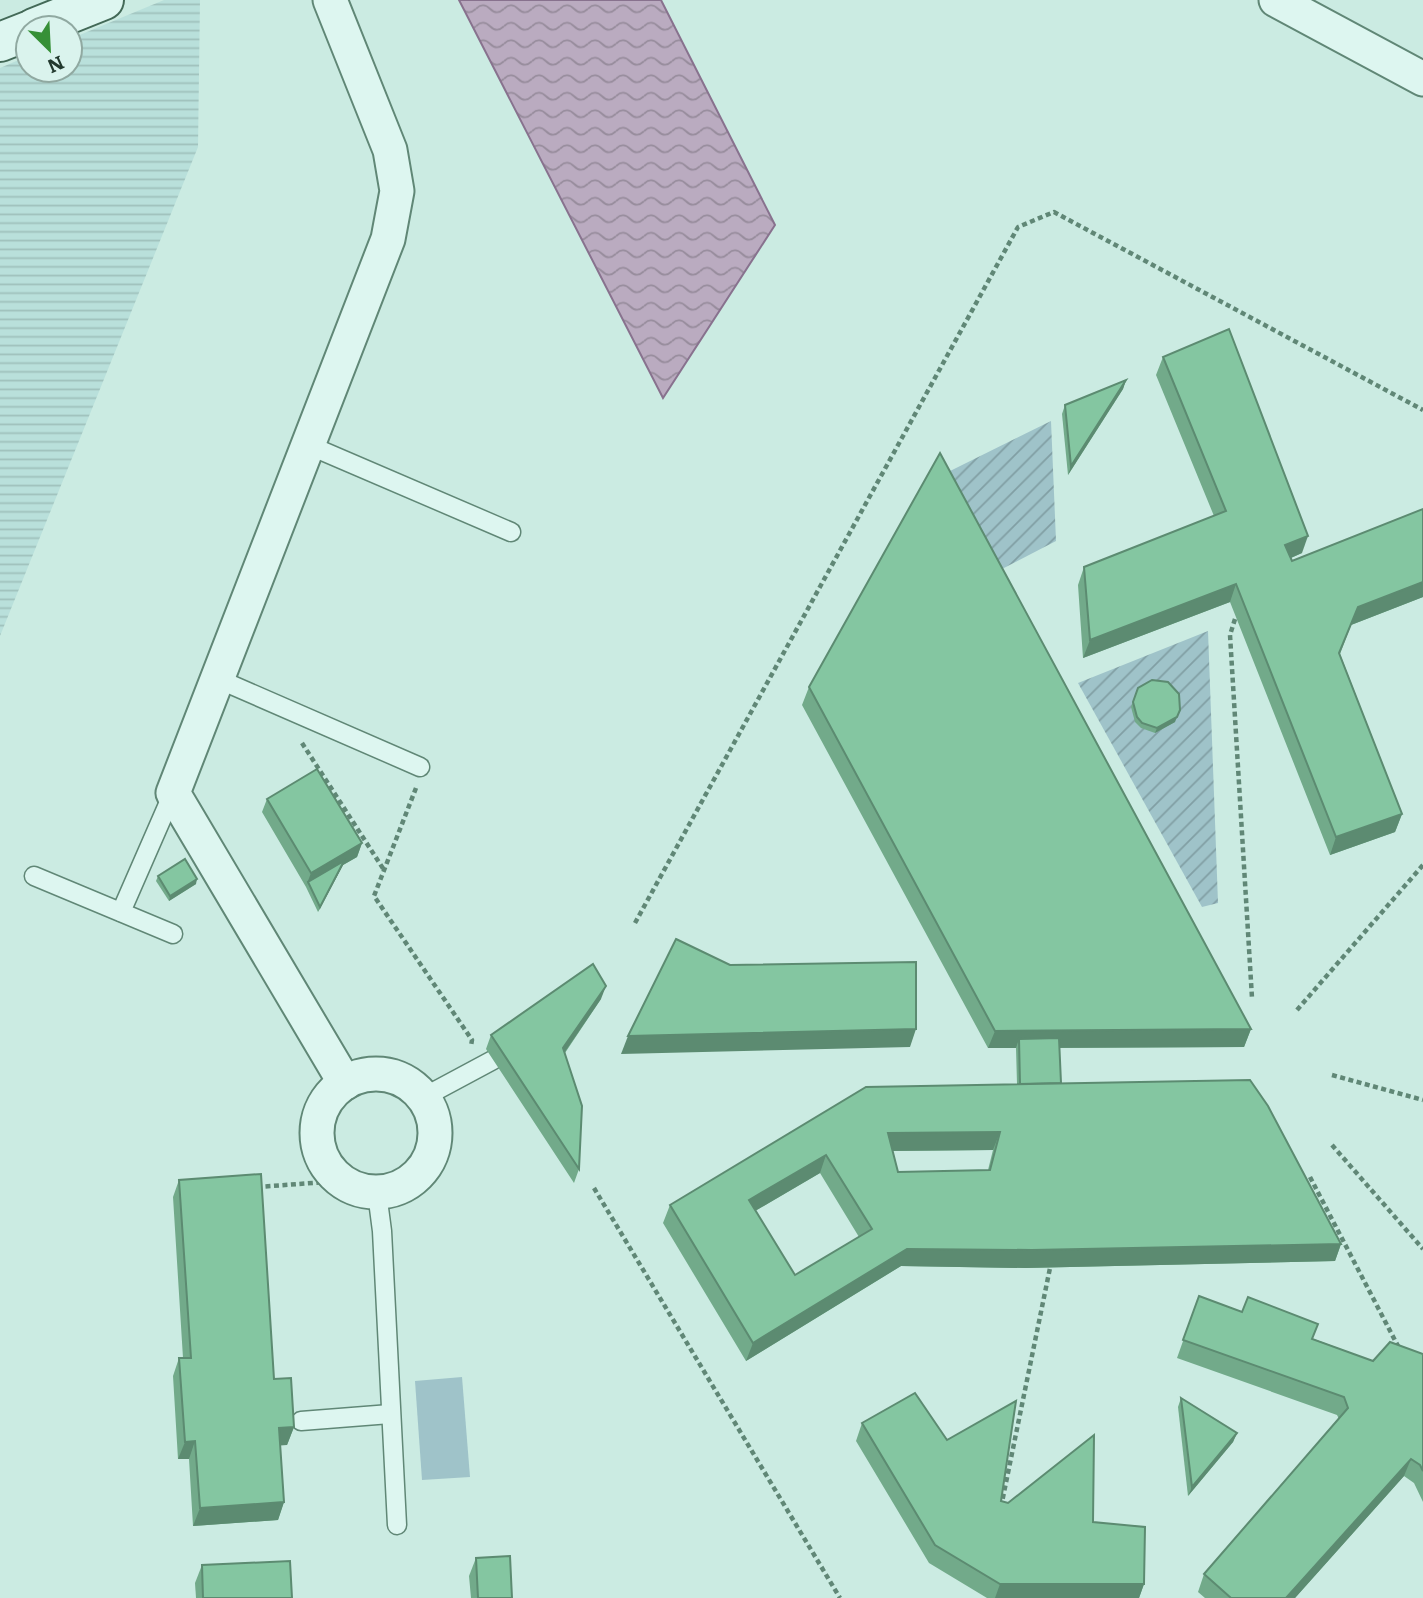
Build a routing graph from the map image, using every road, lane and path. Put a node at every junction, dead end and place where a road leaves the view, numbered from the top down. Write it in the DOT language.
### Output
graph roads {
  1 [pos="104,0"];
  2 [pos="330,0"];
  3 [pos="1276,0"];
  4 [pos="69,14"];
  5 [pos="1423,79"];
  6 [pos="1423,410"];
  7 [pos="306,444"];
  8 [pos="511,532"];
  9 [pos="1235,619"];
  10 [pos="218,679"];
  11 [pos="293,711"];
  12 [pos="420,767"];
  13 [pos="173,793"];
  14 [pos="1423,865"];
  15 [pos="384,870"];
  16 [pos="34,876"];
  17 [pos="121,912"];
  18 [pos="635,923"];
  19 [pos="173,934"];
  20 [pos="1252,998"];
  21 [pos="1297,1010"];
  22 [pos="493,1060"];
  23 [pos="1332,1075"];
  24 [pos="460,1078"];
  25 [pos="345,1083"];
  26 [pos="424,1097"];
  27 [pos="1423,1100"];
  28 [pos="1332,1145"];
  29 [pos="1310,1177"];
  30 [pos="340,1181"];
  31 [pos="252,1187"];
  32 [pos="594,1188"];
  33 [pos="377,1192"];
  34 [pos="1423,1249"];
  35 [pos="1050,1268"];
  36 [pos="1404,1357"];
  37 [pos="390,1414"];
  38 [pos="301,1421"];
  39 [pos="999,1520"];
  40 [pos="397,1525"];
  41 [pos="840,1598"];
  1 -- 4 [label="street"];
  2 -- 7 [label="street"];
  3 -- 5 [label="street"];
  6 -- 18 [label="path"];
  7 -- 8 [label="lane"];
  7 -- 10 [label="street"];
  9 -- 20 [label="path"];
  10 -- 11 [label="lane"];
  10 -- 13 [label="street"];
  11 -- 12 [label="lane"];
  11 -- 15 [label="path"];
  12 -- 15 [label="path"];
  13 -- 17 [label="lane"];
  13 -- 25 [label="street"];
  14 -- 21 [label="path"];
  15 -- 24 [label="path"];
  16 -- 17 [label="lane"];
  17 -- 19 [label="lane"];
  22 -- 24 [label="lane"];
  23 -- 27 [label="path"];
  24 -- 26 [label="lane"];
  25 -- 26 [label="street"];
  25 -- 30 [label="street"];
  26 -- 33 [label="street"];
  28 -- 34 [label="path"];
  29 -- 36 [label="path"];
  30 -- 31 [label="path"];
  30 -- 33 [label="street"];
  32 -- 41 [label="path"];
  33 -- 37 [label="lane"];
  35 -- 39 [label="path"];
  37 -- 38 [label="lane"];
  37 -- 40 [label="lane"];
}
